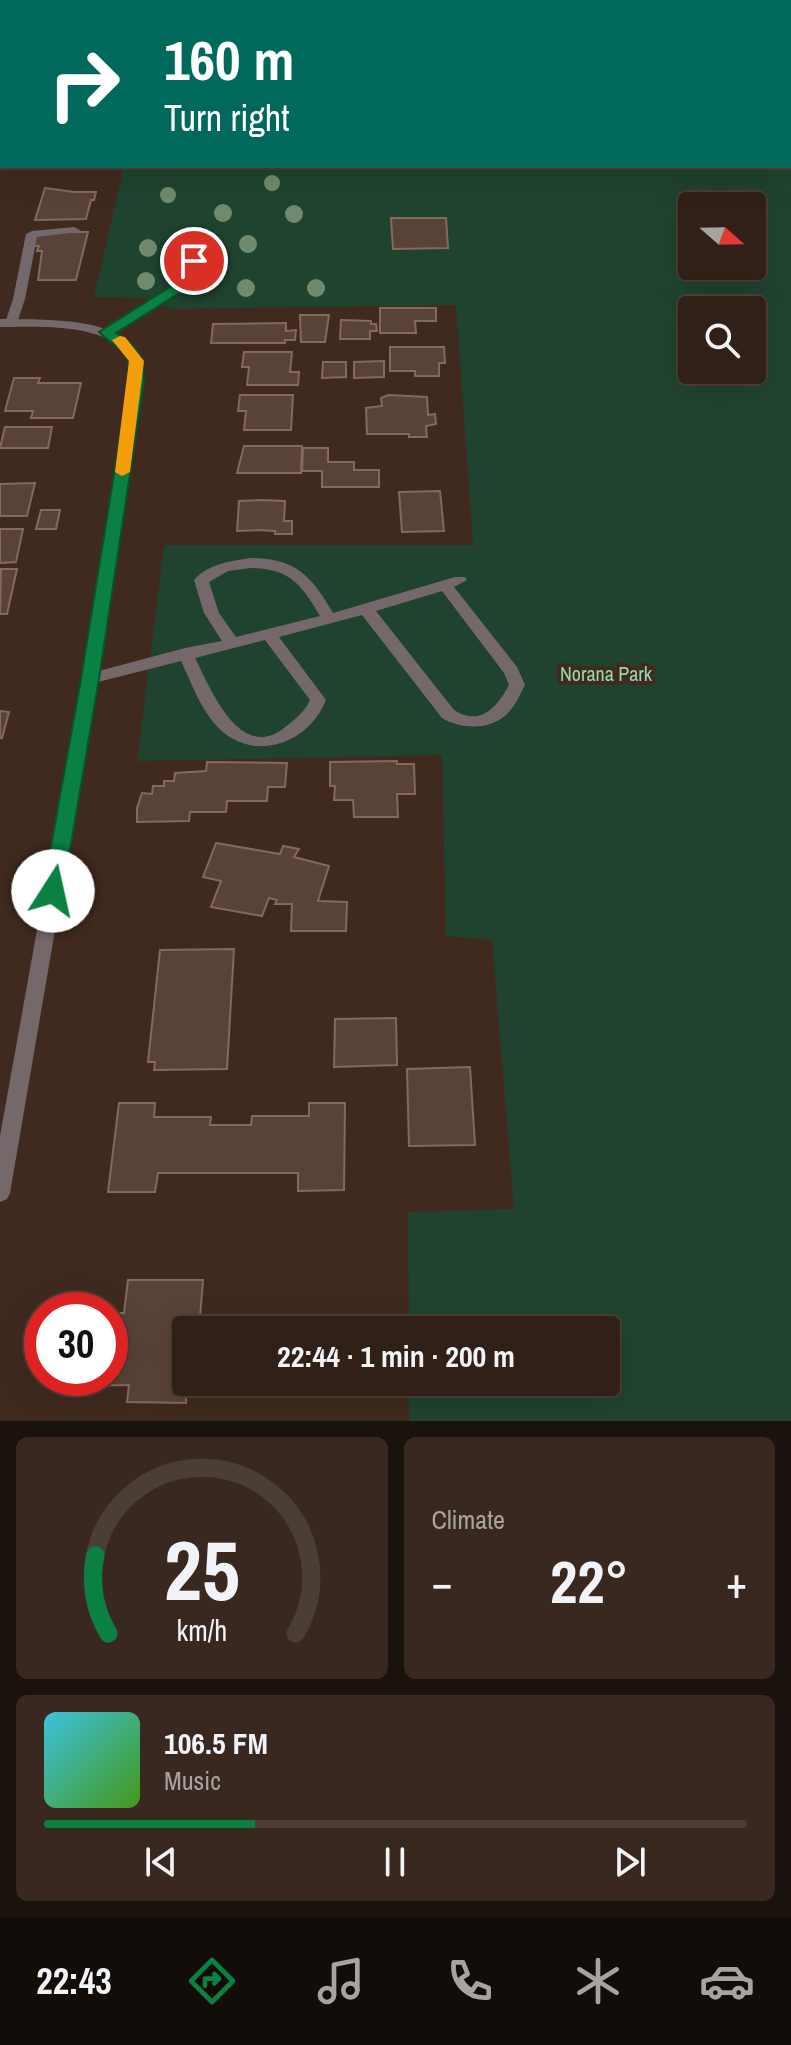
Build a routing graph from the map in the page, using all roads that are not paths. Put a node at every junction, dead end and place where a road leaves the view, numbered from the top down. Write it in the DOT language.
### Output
graph roads {
  1 [pos="74,230"];
  2 [pos="205,236"];
  3 [pos="5,323"];
  4 [pos="107,332"];
  5 [pos="366,609"];
  6 [pos="329,619"];
  7 [pos="268,633"];
  8 [pos="232,642"];
  9 [pos="185,653"];
  10 [pos="90,679"];
  11 [pos="0,1193"];
  1 -- 3 [label="street"];
  2 -- 4 [label="street"];
  3 -- 4 [label="street"];
  4 -- 10 [label="street"];
  5 -- 5 [label="street"];
  5 -- 6 [label="street"];
  6 -- 7 [label="street"];
  6 -- 8 [label="street"];
  7 -- 8 [label="street"];
  7 -- 9 [label="street"];
  8 -- 9 [label="street"];
  9 -- 10 [label="street"];
  10 -- 11 [label="street"];
}
